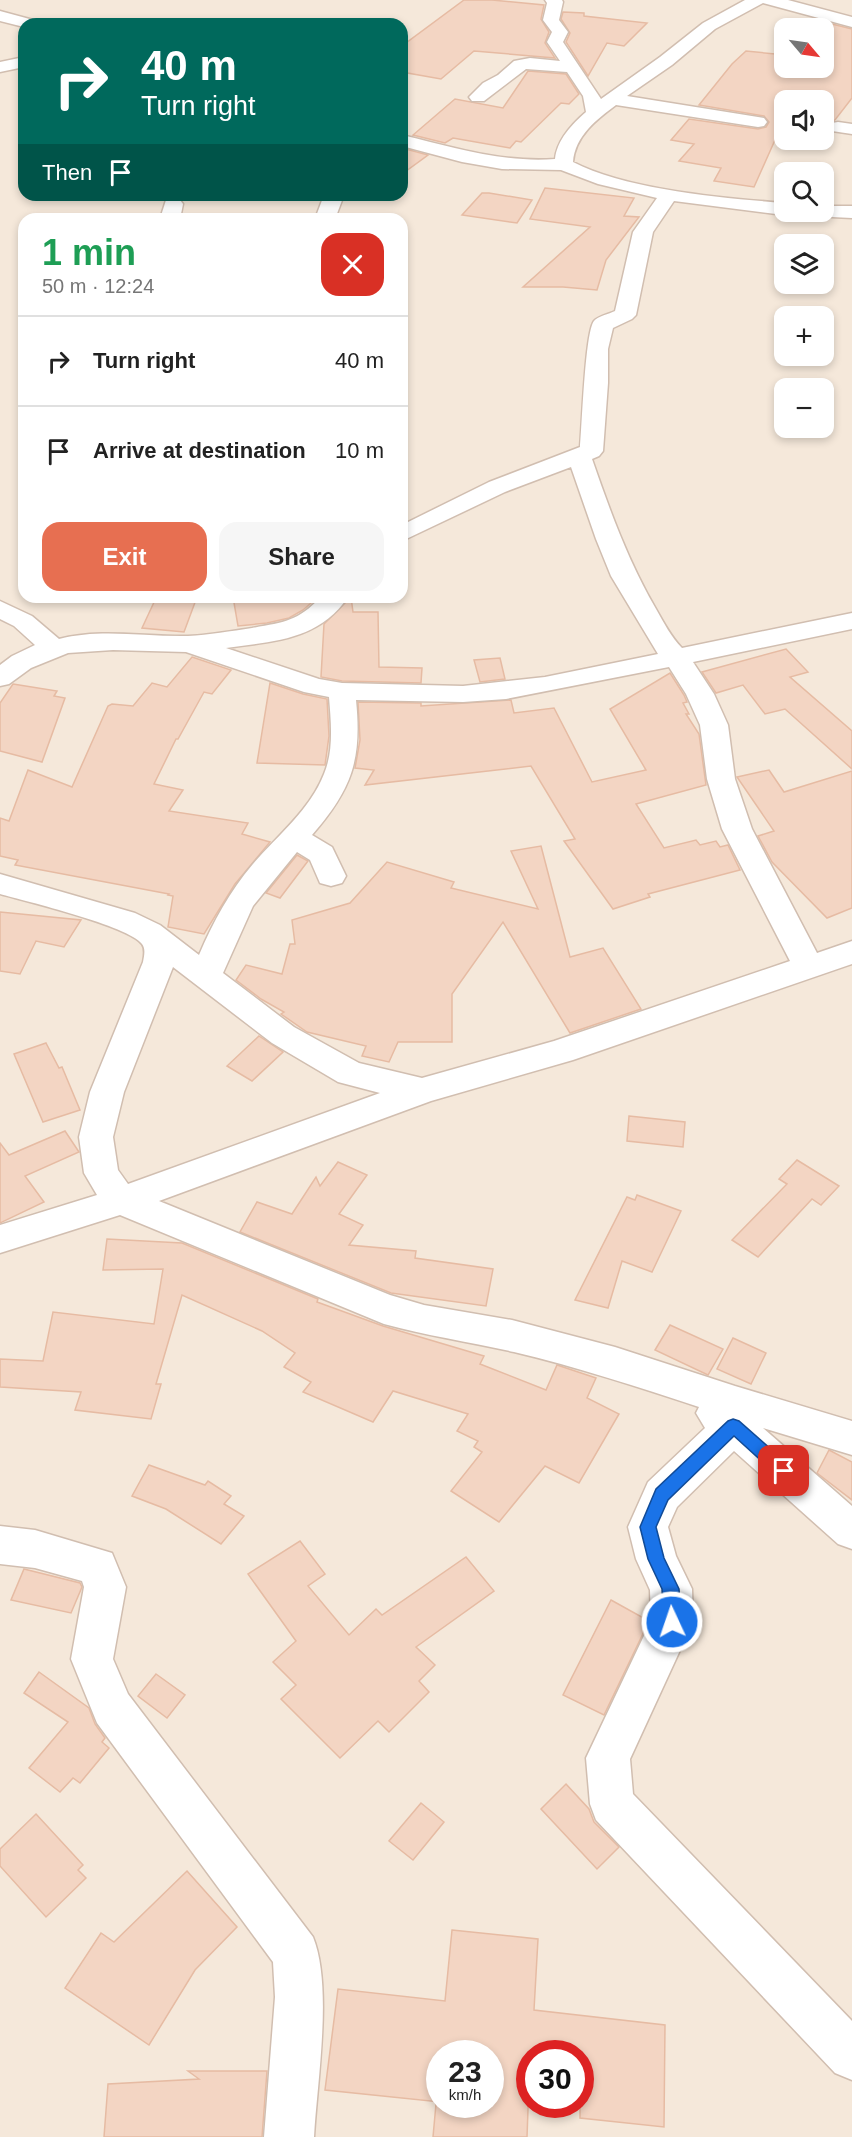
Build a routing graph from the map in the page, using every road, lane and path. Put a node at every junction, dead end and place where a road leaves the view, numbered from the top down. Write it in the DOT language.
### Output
graph roads {
  1 [pos="553,0"];
  2 [pos="758,0"];
  3 [pos="769,0"];
  4 [pos="0,16"];
  5 [pos="18,21"];
  6 [pos="852,22"];
  7 [pos="18,64"];
  8 [pos="0,68"];
  9 [pos="574,68"];
  10 [pos="478,97"];
  11 [pos="613,99"];
  12 [pos="595,112"];
  13 [pos="758,122"];
  14 [pos="408,141"];
  15 [pos="564,164"];
  16 [pos="669,194"];
  17 [pos="774,208"];
  18 [pos="834,212"];
  19 [pos="852,212"];
  20 [pos="579,455"];
  21 [pos="408,531"];
  22 [pos="329,603"];
  23 [pos="0,609"];
  24 [pos="852,621"];
  25 [pos="188,644"];
  26 [pos="53,647"];
  27 [pos="678,658"];
  28 [pos="0,678"];
  29 [pos="342,691"];
  30 [pos="293,837"];
  31 [pos="332,876"];
  32 [pos="0,884"];
  33 [pos="157,941"];
  34 [pos="852,952"];
  35 [pos="809,968"];
  36 [pos="206,978"];
  37 [pos="422,1091"];
  38 [pos="121,1201"];
  39 [pos="0,1239"];
  40 [pos="670,1380"];
  41 [pos="733,1426"];
  42 [pos="852,1438"];
  43 [pos="852,1531"];
  44 [pos="0,1545"];
  45 [pos="852,2056"];
  46 [pos="289,2137"];
  1 -- 9 [label="street"];
  2 -- 11 [label="street"];
  3 -- 6 [label="street"];
  4 -- 5 [label="street"];
  7 -- 8 [label="street"];
  9 -- 10 [label="street"];
  9 -- 12 [label="street"];
  11 -- 12 [label="street"];
  11 -- 13 [label="street"];
  12 -- 15 [label="street"];
  14 -- 15 [label="street"];
  15 -- 16 [label="street"];
  16 -- 17 [label="street"];
  16 -- 20 [label="street"];
  18 -- 19 [label="street"];
  20 -- 21 [label="street"];
  20 -- 27 [label="street"];
  22 -- 25 [label="street"];
  23 -- 26 [label="street"];
  24 -- 27 [label="street"];
  25 -- 26 [label="street"];
  25 -- 29 [label="street"];
  26 -- 28 [label="street"];
  27 -- 29 [label="street"];
  27 -- 35 [label="street"];
  29 -- 30 [label="street"];
  30 -- 31 [label="street"];
  30 -- 36 [label="street"];
  32 -- 33 [label="street"];
  33 -- 36 [label="street"];
  33 -- 38 [label="street"];
  34 -- 35 [label="street"];
  35 -- 37 [label="street"];
  36 -- 37 [label="street"];
  37 -- 38 [label="street"];
  38 -- 39 [label="street"];
  38 -- 40 [label="street"];
  40 -- 41 [label="street"];
  40 -- 42 [label="street"];
  41 -- 43 [label="street"];
  41 -- 45 [label="street"];
  44 -- 46 [label="street"];
}
